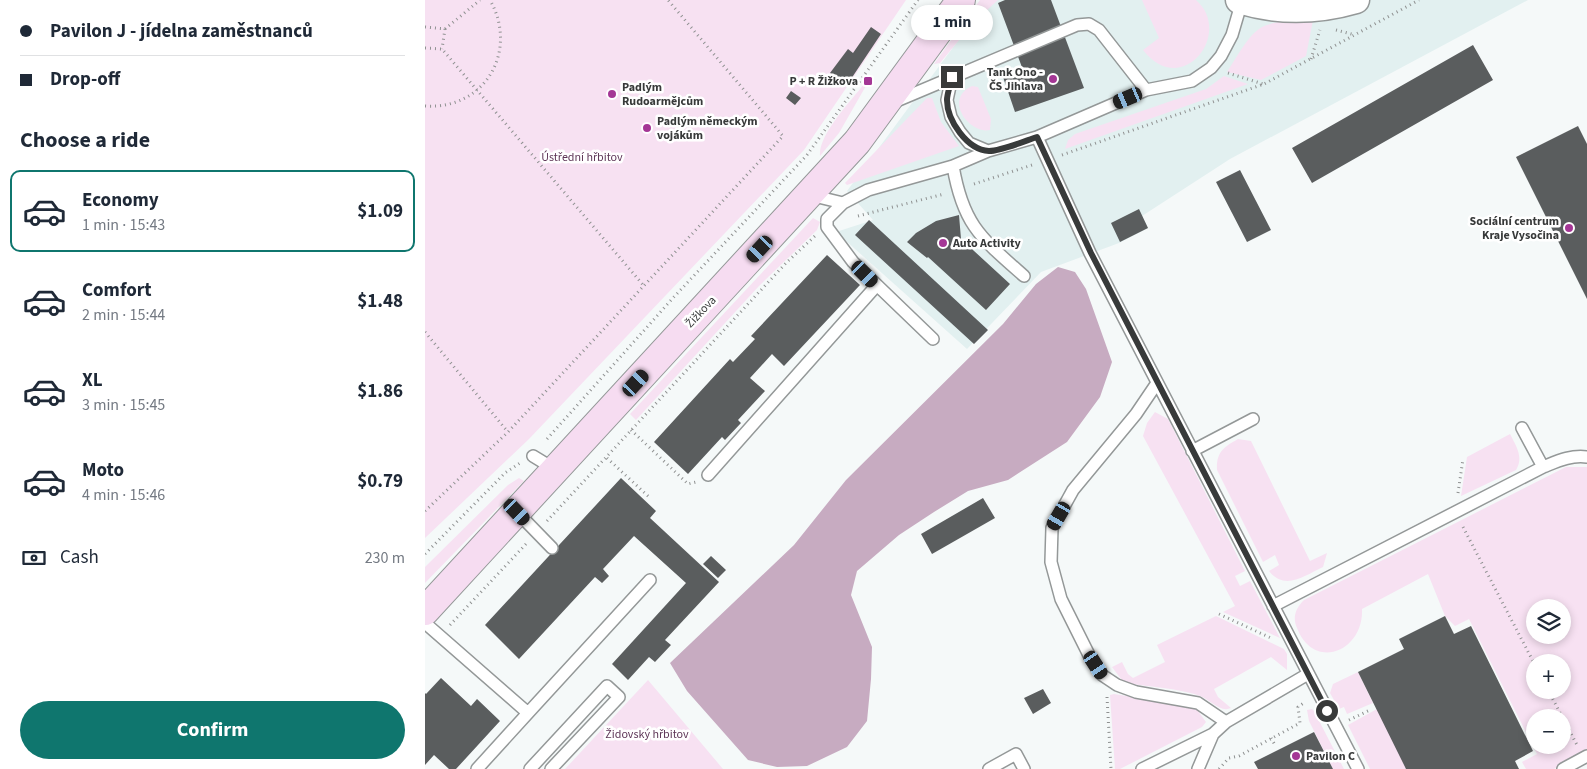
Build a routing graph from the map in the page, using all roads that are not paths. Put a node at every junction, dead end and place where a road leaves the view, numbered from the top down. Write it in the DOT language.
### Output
graph roads {
  1 [pos="961,0"];
  2 [pos="1241,0"];
  3 [pos="1356,0"];
  4 [pos="952,77"];
  5 [pos="1146,90"];
  6 [pos="885,106"];
  7 [pos="1037,137"];
  8 [pos="988,151"];
  9 [pos="953,166"];
  10 [pos="810,195"];
  11 [pos="843,203"];
  12 [pos="1024,276"];
  13 [pos="877,286"];
  14 [pos="933,338"];
  15 [pos="1157,382"];
  16 [pos="1253,420"];
  17 [pos="1522,428"];
  18 [pos="1192,452"];
  19 [pos="533,456"];
  20 [pos="1587,457"];
  21 [pos="1543,467"];
  22 [pos="556,470"];
  23 [pos="708,475"];
  24 [pos="517,512"];
  25 [pos="552,548"];
  26 [pos="650,580"];
  27 [pos="1273,606"];
  28 [pos="425,611"];
  29 [pos="425,623"];
  30 [pos="1308,674"];
  31 [pos="528,714"];
  32 [pos="1225,722"];
  33 [pos="1213,734"];
  34 [pos="1584,762"];
  35 [pos="477,769"];
  36 [pos="530,769"];
  37 [pos="551,769"];
  38 [pos="989,769"];
  39 [pos="1024,769"];
  40 [pos="1142,769"];
  41 [pos="1198,769"];
  42 [pos="1358,769"];
  43 [pos="1563,769"];
  1 -- 6 [label="main road, Žižkova"];
  2 -- 3 [label="street"];
  2 -- 5 [label="lane"];
  4 -- 5 [label="lane"];
  4 -- 6 [label="lane"];
  4 -- 8 [label="lane"];
  5 -- 7 [label="lane"];
  6 -- 10 [label="main road, Žižkova"];
  7 -- 8 [label="lane"];
  7 -- 15 [label="lane"];
  8 -- 9 [label="lane"];
  9 -- 11 [label="lane"];
  9 -- 12 [label="lane"];
  10 -- 11 [label="lane"];
  10 -- 22 [label="main road, Žižkova"];
  11 -- 13 [label="lane"];
  13 -- 14 [label="lane"];
  13 -- 23 [label="lane"];
  15 -- 18 [label="lane"];
  15 -- 32 [label="lane"];
  16 -- 18 [label="lane"];
  17 -- 21 [label="lane"];
  18 -- 27 [label="lane"];
  19 -- 22 [label="lane"];
  20 -- 21 [label="lane"];
  21 -- 27 [label="lane"];
  22 -- 24 [label="main road, Žižkova"];
  24 -- 25 [label="lane"];
  24 -- 28 [label="main road, Žižkova"];
  26 -- 31 [label="lane"];
  27 -- 30 [label="lane"];
  29 -- 31 [label="lane"];
  30 -- 32 [label="lane"];
  30 -- 42 [label="lane"];
  31 -- 35 [label="lane"];
  32 -- 33 [label="lane"];
  33 -- 40 [label="lane"];
  33 -- 41 [label="lane"];
  34 -- 43 [label="lane"];
  36 -- 37 [label="lane"];
  38 -- 39 [label="lane"];
}
